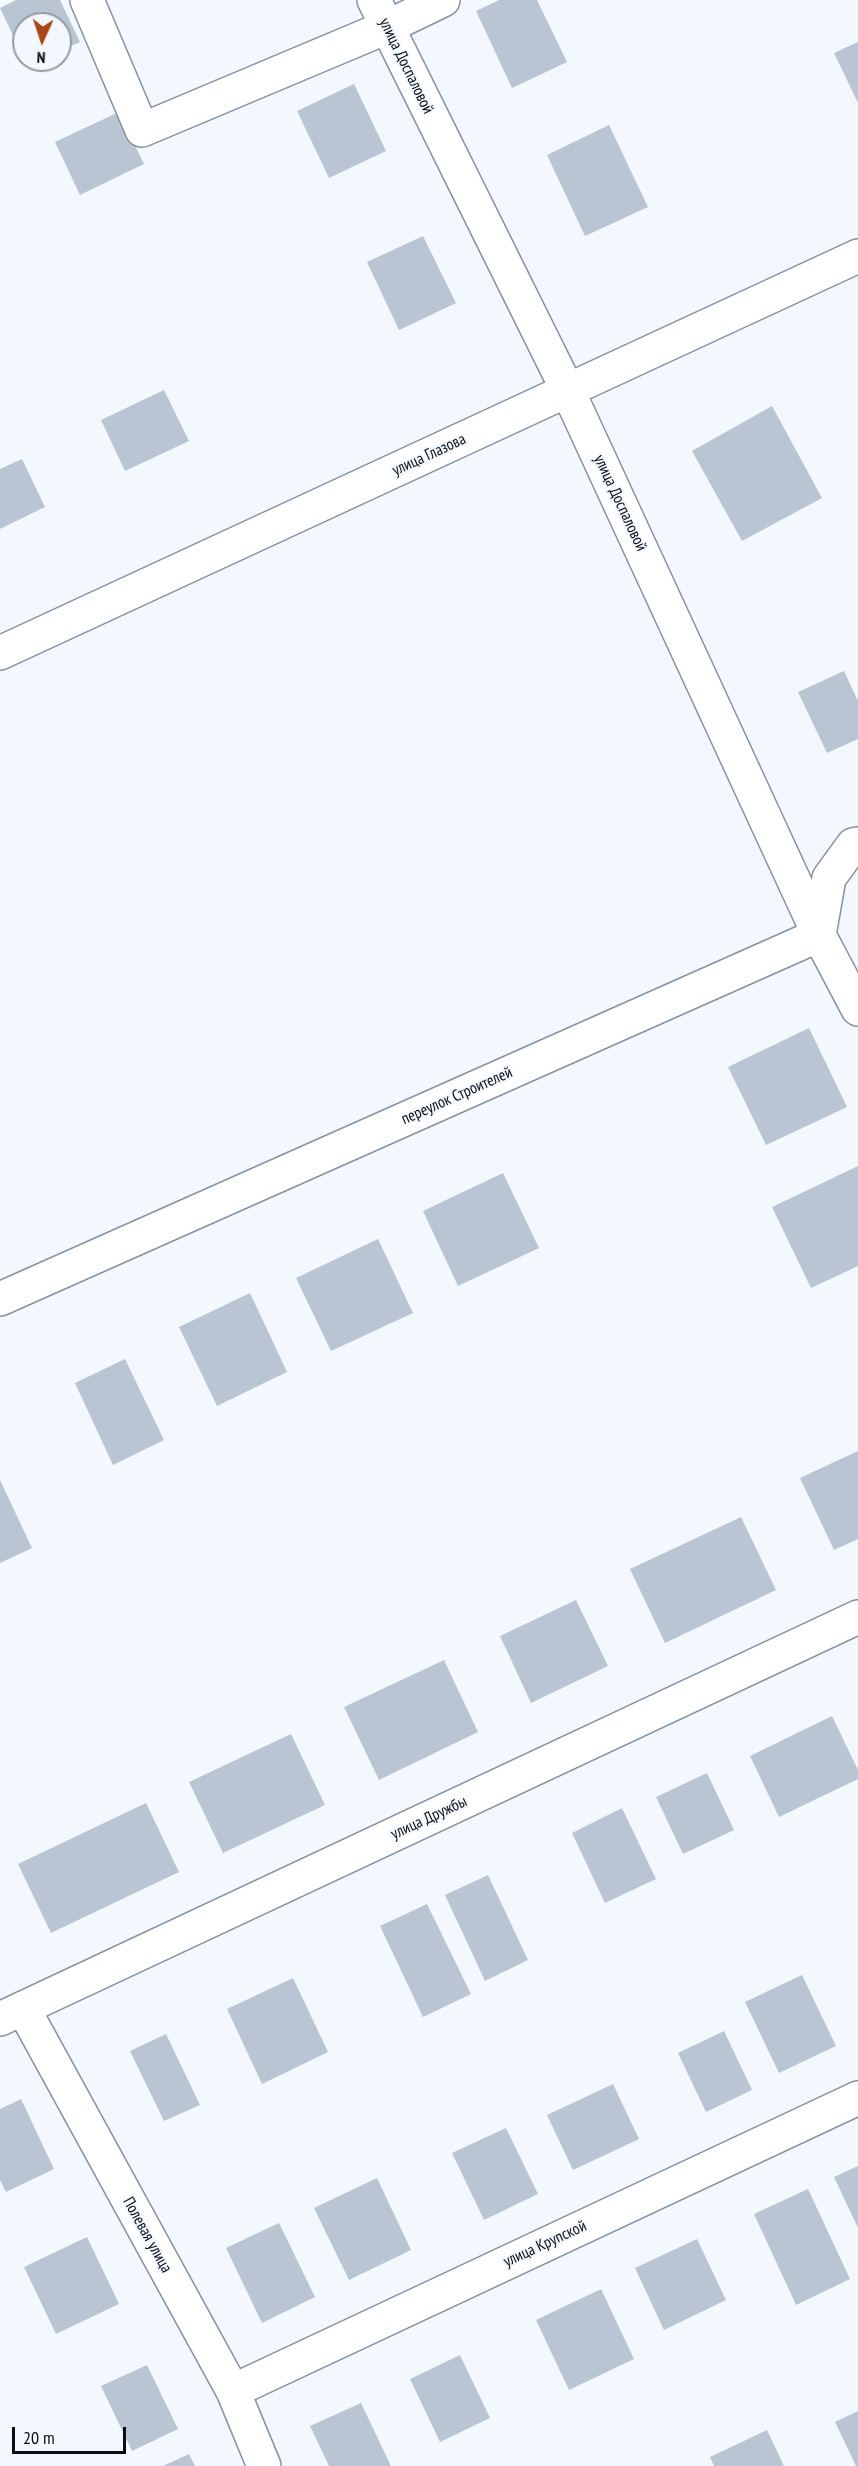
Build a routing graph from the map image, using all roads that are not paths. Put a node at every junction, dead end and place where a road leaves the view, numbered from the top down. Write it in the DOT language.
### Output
graph roads {
  1 [pos="87,0"];
  2 [pos="443,0"];
  3 [pos="380,13"];
  4 [pos="858,256"];
  5 [pos="568,391"];
  6 [pos="0,653"];
  7 [pos="858,844"];
  8 [pos="819,935"];
  9 [pos="858,1009"];
  10 [pos="0,1299"];
  11 [pos="858,1617"];
  12 [pos="11,2014"];
  13 [pos="858,2098"];
  14 [pos="233,2391"];
  15 [pos="264,2466"];
  1 -- 3 [label="street"];
  2 -- 3 [label="street"];
  3 -- 5 [label="street, улица Доспаловой"];
  4 -- 5 [label="street, улица Глазова"];
  5 -- 6 [label="street, улица Глазова"];
  5 -- 8 [label="street, улица Доспаловой"];
  7 -- 8 [label="street"];
  8 -- 9 [label="street, улица Доспаловой"];
  8 -- 10 [label="street, переулок Строителей"];
  11 -- 12 [label="street, улица Дружбы"];
  12 -- 14 [label="street, Полевая улица"];
  13 -- 14 [label="street, улица Крупской"];
  14 -- 15 [label="street, Полевая улица"];
}
